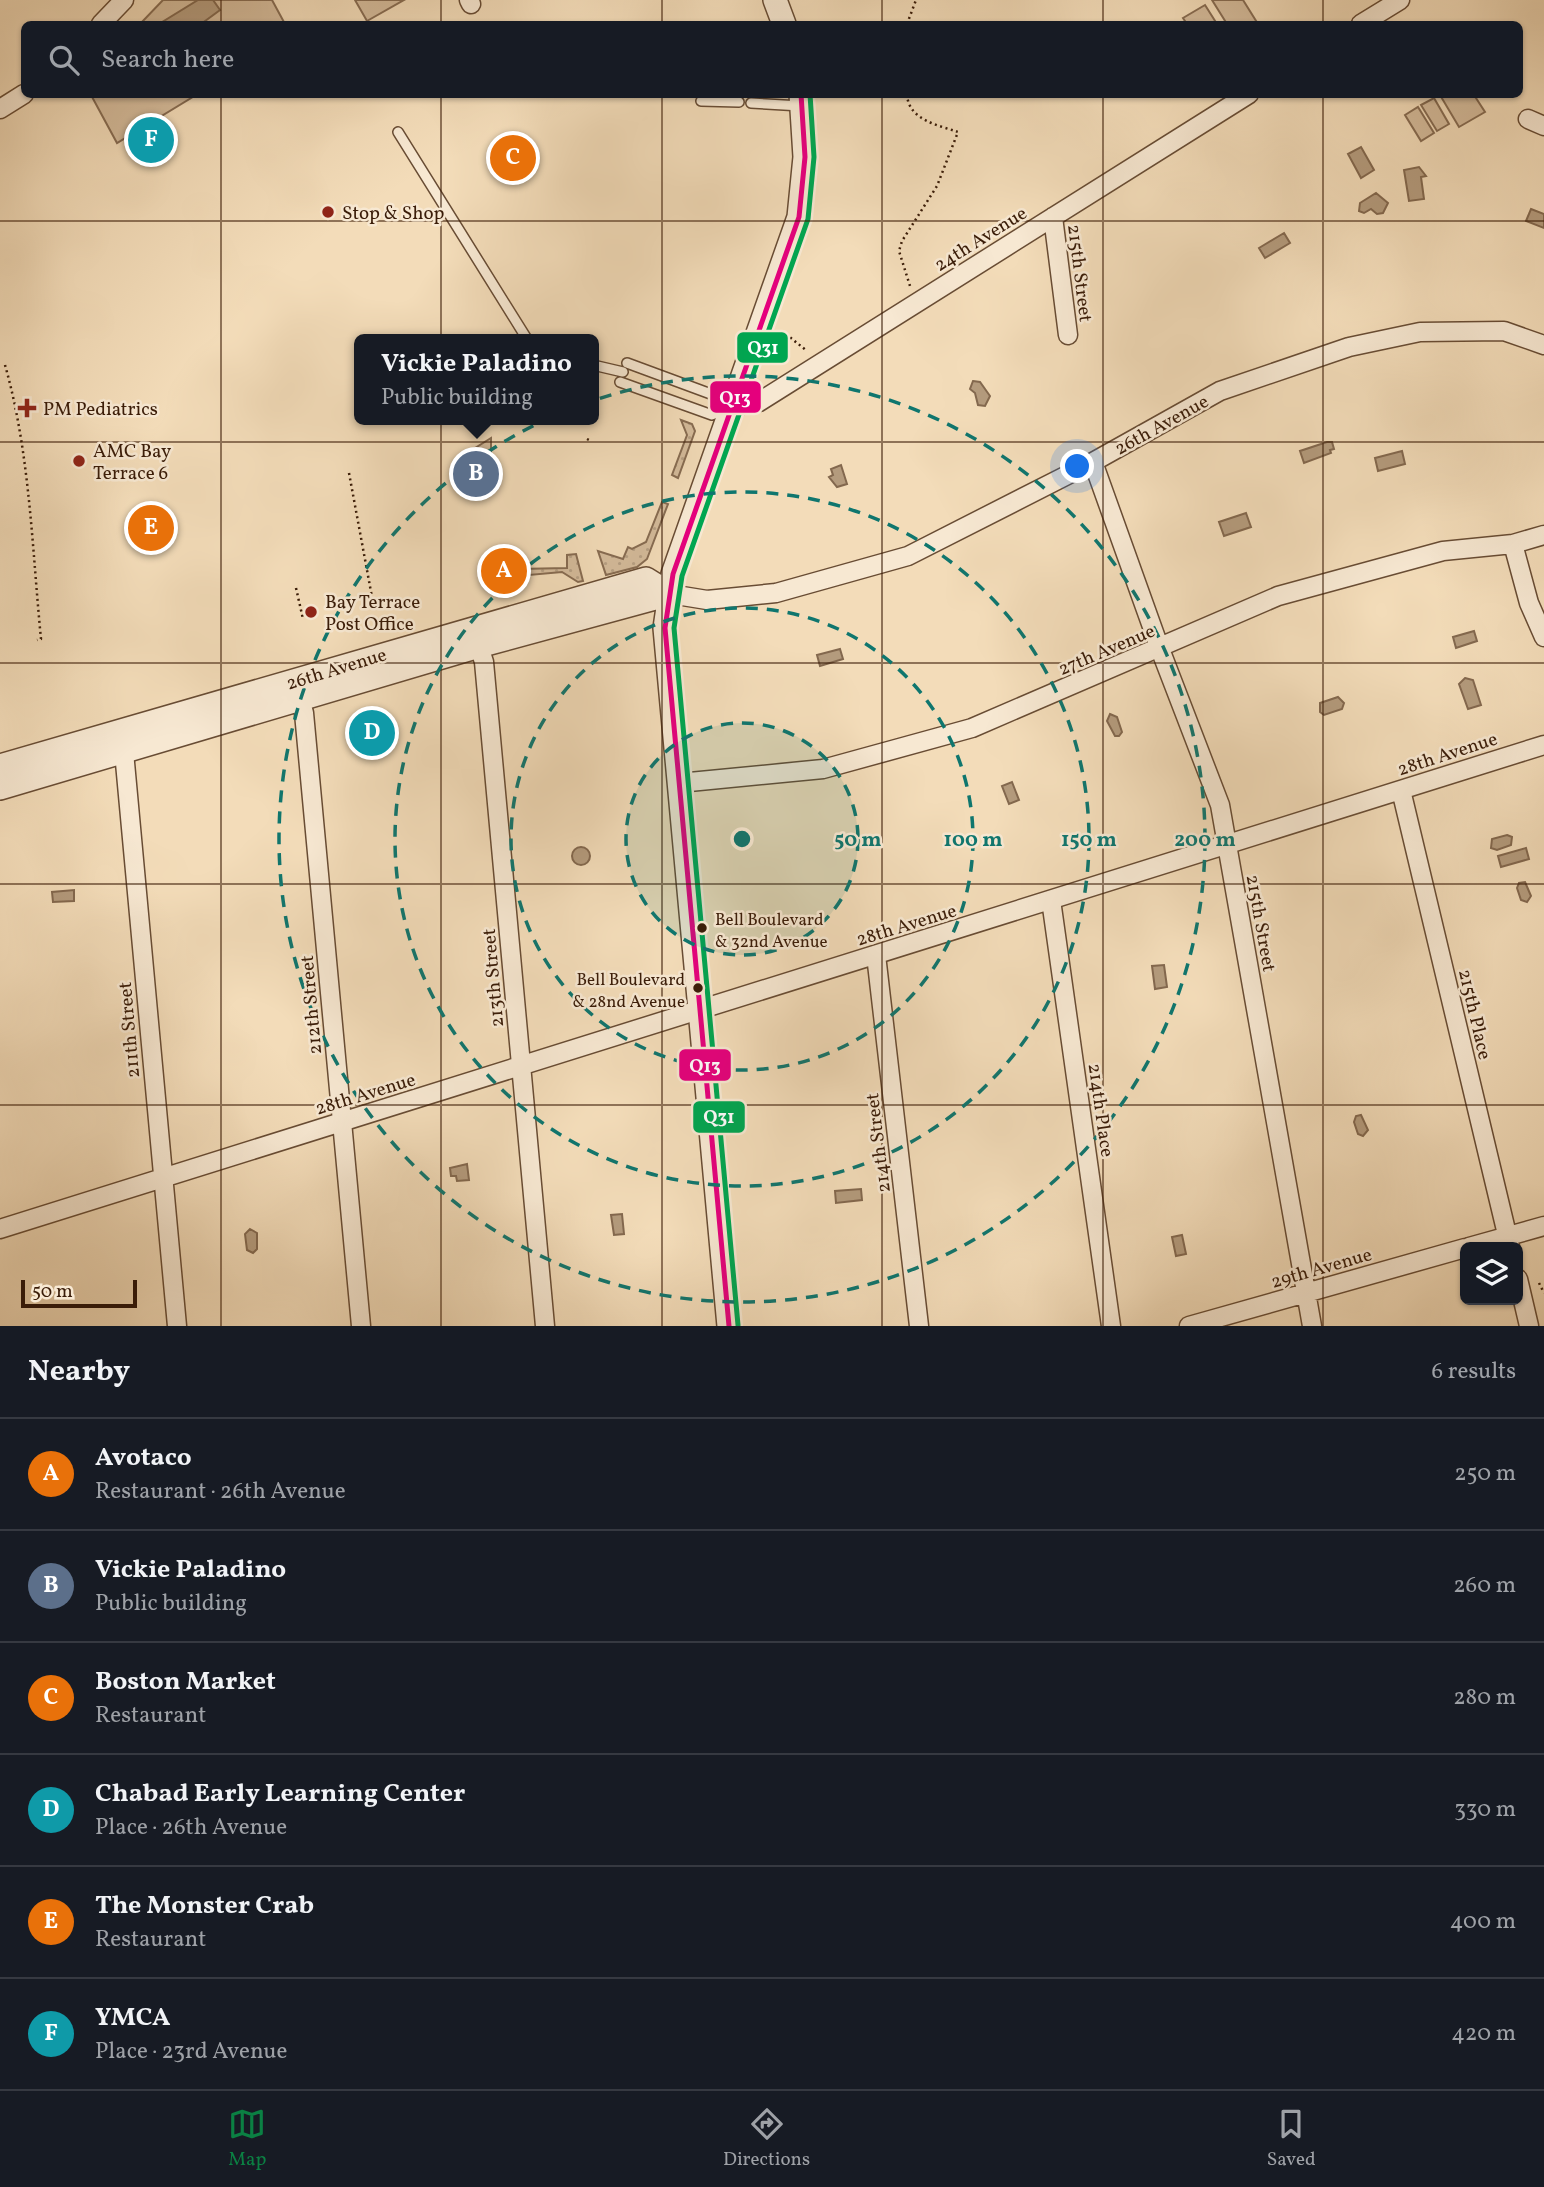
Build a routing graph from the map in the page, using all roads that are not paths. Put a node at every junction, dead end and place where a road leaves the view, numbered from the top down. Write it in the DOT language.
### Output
graph roads {
  1 [pos="124,0"];
  2 [pos="775,0"];
  3 [pos="1397,1"];
  4 [pos="104,21"];
  5 [pos="783,21"];
  6 [pos="1366,21"];
  7 [pos="21,96"];
  8 [pos="1243,98"];
  9 [pos="802,100"];
  10 [pos="701,101"];
  11 [pos="739,102"];
  12 [pos="751,103"];
  13 [pos="0,109"];
  14 [pos="398,132"];
  15 [pos="1053,217"];
  16 [pos="524,334"];
  17 [pos="1068,335"];
  18 [pos="1544,345"];
  19 [pos="599,365"];
  20 [pos="620,382"];
  21 [pos="730,407"];
  22 [pos="1093,462"];
  23 [pos="1544,535"];
  24 [pos="1513,544"];
  25 [pos="670,594"];
  26 [pos="476,637"];
  27 [pos="1544,638"];
  28 [pos="1160,649"];
  29 [pos="298,690"];
  30 [pos="123,741"];
  31 [pos="1544,745"];
  32 [pos="0,766"];
  33 [pos="679,783"];
  34 [pos="0,788"];
  35 [pos="1401,790"];
  36 [pos="1227,846"];
  37 [pos="1051,900"];
  38 [pos="876,955"];
  39 [pos="700,1010"];
  40 [pos="521,1066"];
  41 [pos="342,1123"];
  42 [pos="163,1178"];
  43 [pos="1544,1226"];
  44 [pos="0,1229"];
  45 [pos="1509,1242"];
  46 [pos="1460,1250"];
  47 [pos="1525,1281"];
  48 [pos="1306,1293"];
  49 [pos="177,1326"];
  50 [pos="361,1326"];
  51 [pos="545,1326"];
  52 [pos="729,1326"];
  53 [pos="919,1326"];
  54 [pos="1111,1326"];
  55 [pos="1189,1326"];
  56 [pos="1312,1326"];
  57 [pos="1529,1326"];
  1 -- 4 [label="street"];
  2 -- 5 [label="street"];
  3 -- 6 [label="street"];
  7 -- 13 [label="street"];
  8 -- 15 [label="street, 24th Avenue"];
  9 -- 12 [label="lane"];
  9 -- 21 [label="street"];
  10 -- 11 [label="lane"];
  14 -- 16 [label="lane"];
  15 -- 17 [label="street, 215th Street"];
  15 -- 21 [label="street, 24th Avenue"];
  18 -- 22 [label="street, 26th Avenue"];
  19 -- 21 [label="lane"];
  20 -- 21 [label="lane"];
  21 -- 25 [label="street"];
  22 -- 25 [label="street, 26th Avenue"];
  22 -- 28 [label="street, 215th Street"];
  23 -- 24 [label="street, 27th Avenue"];
  24 -- 27 [label="street"];
  24 -- 28 [label="street, 27th Avenue"];
  25 -- 26 [label="street, 26th Avenue"];
  25 -- 33 [label="street"];
  26 -- 29 [label="street, 26th Avenue"];
  26 -- 40 [label="street, 213th Street"];
  28 -- 33 [label="street, 27th Avenue"];
  28 -- 36 [label="street, 215th Street"];
  29 -- 30 [label="street, 26th Avenue"];
  29 -- 41 [label="street, 212th Street"];
  30 -- 32 [label="street, 26th Avenue"];
  30 -- 34 [label="street, 26th Avenue"];
  30 -- 42 [label="street, 211th Street"];
  31 -- 35 [label="street, 28th Avenue"];
  33 -- 39 [label="street"];
  35 -- 36 [label="street, 28th Avenue"];
  35 -- 45 [label="street, 215th Place"];
  36 -- 37 [label="street, 28th Avenue"];
  36 -- 48 [label="street, 215th Street"];
  37 -- 38 [label="street, 28th Avenue"];
  37 -- 54 [label="street, 214th Place"];
  38 -- 39 [label="street, 28th Avenue"];
  38 -- 53 [label="street, 214th Street"];
  39 -- 40 [label="street, 28th Avenue"];
  39 -- 52 [label="street"];
  40 -- 41 [label="street, 28th Avenue"];
  40 -- 51 [label="street, 213th Street"];
  41 -- 42 [label="street, 28th Avenue"];
  41 -- 50 [label="street, 212th Street"];
  42 -- 44 [label="street, 28th Avenue"];
  42 -- 49 [label="street, 211th Street"];
  43 -- 45 [label="street, 29th Avenue"];
  46 -- 48 [label="street, 29th Avenue"];
  47 -- 57 [label="street"];
  48 -- 55 [label="street, 29th Avenue"];
  48 -- 56 [label="street, 215th Street"];
}
